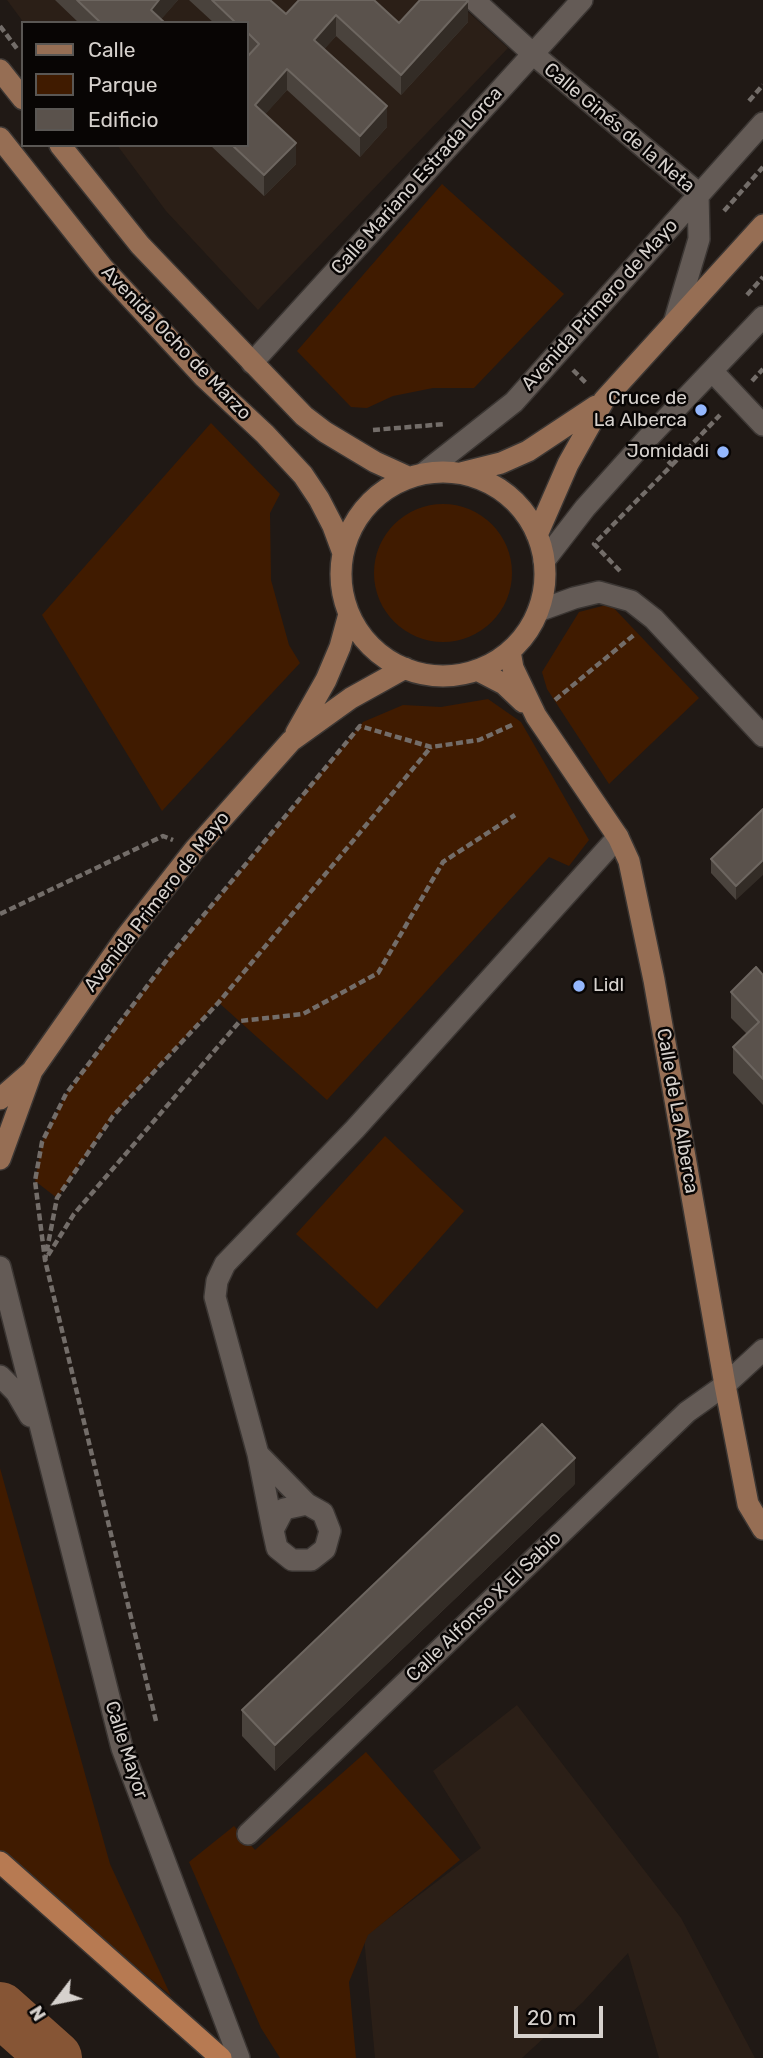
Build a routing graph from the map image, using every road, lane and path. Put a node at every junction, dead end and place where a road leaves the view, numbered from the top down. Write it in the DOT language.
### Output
graph roads {
  1 [pos="474,0"];
  2 [pos="582,0"];
  3 [pos="0,26"];
  4 [pos="21,53"];
  5 [pos="533,54"];
  6 [pos="0,70"];
  7 [pos="21,96"];
  8 [pos="763,123"];
  9 [pos="0,138"];
  10 [pos="62,147"];
  11 [pos="698,193"];
  12 [pos="763,225"];
  13 [pos="763,317"];
  14 [pos="674,323"];
  15 [pos="556,355"];
  16 [pos="252,363"];
  17 [pos="713,372"];
  18 [pos="604,400"];
  19 [pos="763,425"];
  20 [pos="646,440"];
  21 [pos="461,473"];
  22 [pos="416,475"];
  23 [pos="537,535"];
  24 [pos="342,553"];
  25 [pos="544,561"];
  26 [pos="621,572"];
  27 [pos="538,611"];
  28 [pos="349,614"];
  29 [pos="654,619"];
  30 [pos="510,651"];
  31 [pos="405,668"];
  32 [pos="477,670"];
  33 [pos="536,716"];
  34 [pos="763,736"];
  35 [pos="291,741"];
  36 [pos="430,747"];
  37 [pos="515,815"];
  38 [pos="618,837"];
  39 [pos="195,849"];
  40 [pos="0,914"];
  41 [pos="32,1070"];
  42 [pos="0,1099"];
  43 [pos="0,1159"];
  44 [pos="45,1261"];
  45 [pos="0,1267"];
  46 [pos="763,1350"];
  47 [pos="763,1370"];
  48 [pos="0,1376"];
  49 [pos="725,1385"];
  50 [pos="41,1434"];
  51 [pos="258,1454"];
  52 [pos="307,1504"];
  53 [pos="763,1529"];
  54 [pos="273,1530"];
  55 [pos="156,1721"];
  56 [pos="248,1834"];
  57 [pos="0,1862"];
  58 [pos="221,2058"];
  59 [pos="239,2058"];
  1 -- 5 [label="street, Calle Ginés de la Neta"];
  2 -- 5 [label="street, Calle Mariano Estrada Lorca"];
  3 -- 4 [label="path"];
  5 -- 11 [label="street, Calle Ginés de la Neta"];
  5 -- 16 [label="street, Calle Mariano Estrada Lorca"];
  6 -- 7 [label="main road"];
  8 -- 11 [label="street, Avenida Primero de Mayo"];
  9 -- 24 [label="main road, Avenida Ocho de Marzo"];
  10 -- 16 [label="main road"];
  11 -- 14 [label="street, Calle Ginés de la Neta"];
  11 -- 15 [label="street, Avenida Primero de Mayo"];
  12 -- 14 [label="main road"];
  13 -- 17 [label="street"];
  14 -- 18 [label="main road"];
  15 -- 18 [label="path"];
  15 -- 22 [label="street, Avenida Primero de Mayo"];
  16 -- 22 [label="main road"];
  17 -- 19 [label="street"];
  17 -- 20 [label="street"];
  18 -- 21 [label="main road"];
  18 -- 23 [label="main road"];
  20 -- 25 [label="street"];
  20 -- 26 [label="path"];
  21 -- 22 [label="main road"];
  21 -- 23 [label="main road"];
  22 -- 24 [label="main road"];
  23 -- 25 [label="main road"];
  24 -- 28 [label="main road"];
  25 -- 27 [label="main road"];
  27 -- 29 [label="street"];
  27 -- 30 [label="main road"];
  28 -- 31 [label="main road"];
  28 -- 35 [label="main road, Avenida Primero de Mayo"];
  29 -- 33 [label="path"];
  29 -- 34 [label="street"];
  30 -- 32 [label="main road"];
  30 -- 33 [label="main road, Calle de La Alberca"];
  31 -- 32 [label="main road"];
  31 -- 35 [label="main road, Avenida Primero de Mayo"];
  32 -- 33 [label="main road, Calle de La Alberca"];
  33 -- 36 [label="path"];
  33 -- 38 [label="main road, Calle de La Alberca"];
  35 -- 39 [label="main road, Avenida Primero de Mayo"];
  36 -- 44 [label="path"];
  36 -- 44 [label="path"];
  37 -- 44 [label="path"];
  38 -- 49 [label="main road, Calle de La Alberca"];
  38 -- 51 [label="street"];
  39 -- 40 [label="path"];
  39 -- 41 [label="main road, Avenida Primero de Mayo"];
  41 -- 42 [label="main road, Avenida Primero de Mayo"];
  41 -- 43 [label="main road, Avenida Primero de Mayo"];
  44 -- 55 [label="path"];
  45 -- 50 [label="street, Calle Mayor"];
  46 -- 49 [label="street"];
  47 -- 49 [label="street"];
  48 -- 50 [label="street, Calle Mayor"];
  49 -- 53 [label="main road, Calle de La Alberca"];
  49 -- 56 [label="street, Calle Alfonso X El Sabio"];
  50 -- 59 [label="street, Calle Mayor"];
  51 -- 52 [label="street"];
  51 -- 54 [label="street"];
  52 -- 54 [label="street"];
  52 -- 54 [label="street"];
  57 -- 58 [label="highway"];
}
